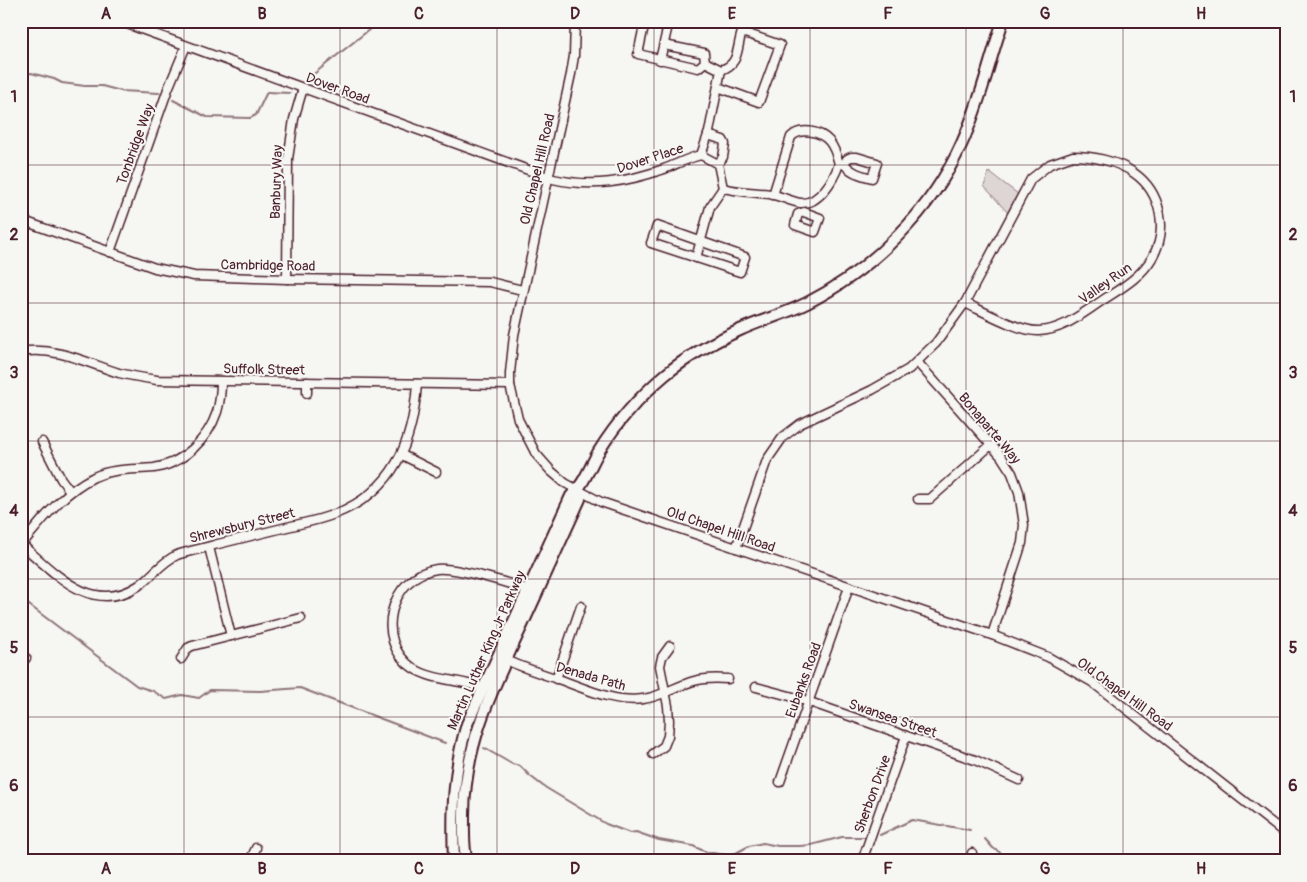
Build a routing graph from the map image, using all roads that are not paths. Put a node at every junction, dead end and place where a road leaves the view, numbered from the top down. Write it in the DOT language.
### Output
graph roads {
  1 [pos="23,21"];
  2 [pos="119,21"];
  3 [pos="575,21"];
  4 [pos="645,21"];
  5 [pos="669,21"];
  6 [pos="1003,21"];
  7 [pos="21,25"];
  8 [pos="664,44"];
  9 [pos="186,46"];
  10 [pos="660,60"];
  11 [pos="705,62"];
  12 [pos="721,70"];
  13 [pos="718,87"];
  14 [pos="303,88"];
  15 [pos="708,135"];
  16 [pos="701,155"];
  17 [pos="718,164"];
  18 [pos="548,177"];
  19 [pos="723,188"];
  20 [pos="773,195"];
  21 [pos="804,203"];
  22 [pos="804,212"];
  23 [pos="21,220"];
  24 [pos="701,242"];
  25 [pos="110,252"];
  26 [pos="696,258"];
  27 [pos="287,279"];
  28 [pos="522,290"];
  29 [pos="964,303"];
  30 [pos="21,352"];
  31 [pos="917,362"];
  32 [pos="221,382"];
  33 [pos="307,382"];
  34 [pos="417,384"];
  35 [pos="510,385"];
  36 [pos="307,393"];
  37 [pos="42,442"];
  38 [pos="991,445"];
  39 [pos="402,455"];
  40 [pos="436,472"];
  41 [pos="578,490"];
  42 [pos="70,491"];
  43 [pos="918,500"];
  44 [pos="21,544"];
  45 [pos="209,546"];
  46 [pos="736,548"];
  47 [pos="849,586"];
  48 [pos="526,590"];
  49 [pos="581,606"];
  50 [pos="301,618"];
  51 [pos="992,635"];
  52 [pos="231,636"];
  53 [pos="670,646"];
  54 [pos="181,659"];
  55 [pos="506,660"];
  56 [pos="556,679"];
  57 [pos="728,679"];
  58 [pos="756,687"];
  59 [pos="482,688"];
  60 [pos="665,693"];
  61 [pos="809,702"];
  62 [pos="906,736"];
  63 [pos="654,754"];
  64 [pos="1019,780"];
  65 [pos="780,782"];
  66 [pos="1286,834"];
  67 [pos="256,848"];
  68 [pos="972,852"];
  69 [pos="21,855"];
  70 [pos="37,861"];
  71 [pos="250,861"];
  72 [pos="454,861"];
  73 [pos="467,861"];
  74 [pos="478,861"];
  75 [pos="862,861"];
  76 [pos="970,861"];
  1 -- 7 [label="street"];
  2 -- 9 [label="street, Dover Road"];
  3 -- 18 [label="street, Old Chapel Hill Road"];
  4 -- 10 [label="street"];
  5 -- 8 [label="street"];
  6 -- 41 [label="main road, Martin Luther King Jr Parkway"];
  8 -- 10 [label="street"];
  8 -- 11 [label="street"];
  9 -- 14 [label="street, Dover Road"];
  9 -- 25 [label="street, Tonbridge Way"];
  10 -- 11 [label="street"];
  11 -- 12 [label="street"];
  12 -- 13 [label="street, Dover Place"];
  12 -- 13 [label="street"];
  13 -- 15 [label="street, Dover Place"];
  14 -- 18 [label="street, Dover Road"];
  14 -- 27 [label="street, Banbury Way"];
  15 -- 16 [label="street, Dover Place"];
  15 -- 17 [label="street"];
  16 -- 17 [label="street, Dover Place"];
  16 -- 18 [label="street, Dover Place"];
  17 -- 19 [label="street"];
  18 -- 28 [label="street, Old Chapel Hill Road"];
  19 -- 20 [label="street"];
  19 -- 24 [label="street"];
  20 -- 21 [label="street"];
  20 -- 21 [label="street"];
  21 -- 22 [label="street"];
  23 -- 25 [label="street, Cambridge Road"];
  24 -- 26 [label="street"];
  24 -- 26 [label="street"];
  24 -- 26 [label="street"];
  25 -- 27 [label="street, Cambridge Road"];
  27 -- 28 [label="street, Cambridge Road"];
  28 -- 35 [label="street, Old Chapel Hill Road"];
  29 -- 29 [label="street, Valley Run"];
  29 -- 31 [label="street, Valley Run"];
  30 -- 32 [label="street, Suffolk Street"];
  31 -- 38 [label="street, Bonaparte Way"];
  31 -- 46 [label="street, Valley Run"];
  32 -- 33 [label="street, Suffolk Street"];
  32 -- 42 [label="street"];
  33 -- 34 [label="street, Suffolk Street"];
  33 -- 36 [label="street"];
  34 -- 35 [label="street, Suffolk Street"];
  34 -- 39 [label="street, Shrewsbury Street"];
  35 -- 41 [label="street, Old Chapel Hill Road"];
  37 -- 42 [label="street"];
  38 -- 43 [label="street"];
  38 -- 51 [label="street, Bonaparte Way"];
  39 -- 40 [label="street"];
  39 -- 45 [label="street, Shrewsbury Street"];
  41 -- 46 [label="street, Old Chapel Hill Road"];
  41 -- 48 [label="main road, Martin Luther King Jr Parkway"];
  41 -- 55 [label="main road, Martin Luther King Jr Parkway"];
  42 -- 44 [label="street"];
  44 -- 45 [label="street, Shrewsbury Street"];
  45 -- 52 [label="street"];
  46 -- 47 [label="street, Old Chapel Hill Road"];
  47 -- 51 [label="street, Old Chapel Hill Road"];
  47 -- 61 [label="street, Eubanks Road"];
  48 -- 59 [label="main road, Martin Luther King Jr Parkway"];
  48 -- 59 [label="street"];
  49 -- 56 [label="street"];
  50 -- 52 [label="street"];
  51 -- 66 [label="street, Old Chapel Hill Road"];
  52 -- 54 [label="street"];
  53 -- 60 [label="street"];
  55 -- 56 [label="street, Denada Path"];
  55 -- 73 [label="main road, Martin Luther King Jr Parkway"];
  56 -- 60 [label="street, Denada Path"];
  57 -- 60 [label="street, Denada Path"];
  58 -- 61 [label="street, Swansea Street"];
  59 -- 72 [label="main road, Martin Luther King Jr Parkway"];
  60 -- 63 [label="street"];
  61 -- 62 [label="street, Swansea Street"];
  61 -- 65 [label="street, Eubanks Road"];
  62 -- 64 [label="street, Swansea Street"];
  62 -- 75 [label="street, Sherbon Drive"];
  67 -- 71 [label="street"];
  68 -- 76 [label="street"];
  69 -- 70 [label="street"];
  73 -- 74 [label="street"];
}
